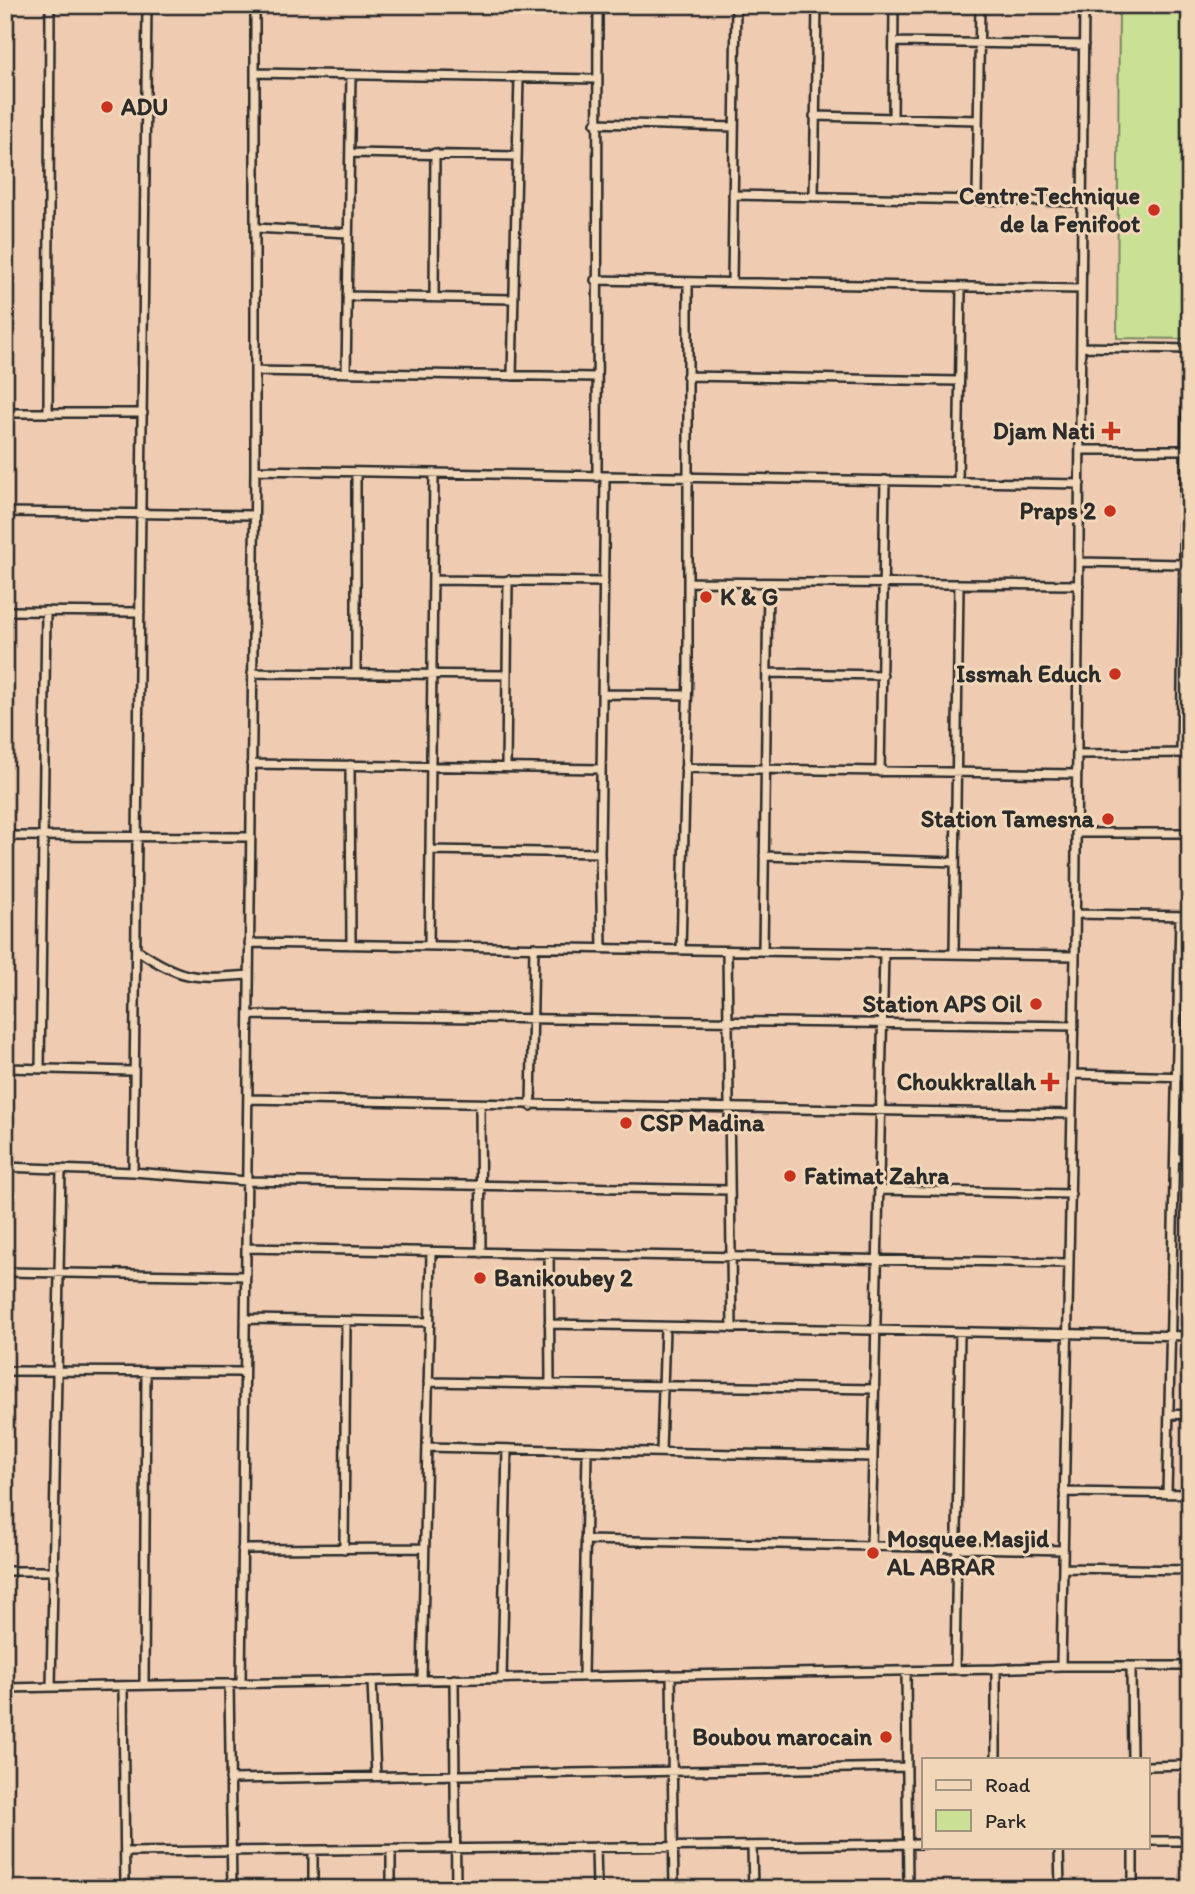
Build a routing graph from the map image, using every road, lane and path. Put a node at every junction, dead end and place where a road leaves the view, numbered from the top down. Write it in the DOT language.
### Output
graph roads {
  1 [pos="50,5"];
  2 [pos="147,5"];
  3 [pos="255,5"];
  4 [pos="598,5"];
  5 [pos="736,5"];
  6 [pos="817,5"];
  7 [pos="894,5"];
  8 [pos="980,5"];
  9 [pos="1084,5"];
  10 [pos="894,42"];
  11 [pos="979,44"];
  12 [pos="1084,45"];
  13 [pos="255,73"];
  14 [pos="351,75"];
  15 [pos="519,77"];
  16 [pos="596,79"];
  17 [pos="814,116"];
  18 [pos="894,118"];
  19 [pos="978,120"];
  20 [pos="595,123"];
  21 [pos="734,127"];
  22 [pos="349,153"];
  23 [pos="435,153"];
  24 [pos="517,156"];
  25 [pos="733,195"];
  26 [pos="814,197"];
  27 [pos="977,198"];
  28 [pos="1082,202"];
  29 [pos="255,228"];
  30 [pos="348,233"];
  31 [pos="595,280"];
  32 [pos="688,282"];
  33 [pos="732,282"];
  34 [pos="961,287"];
  35 [pos="1082,289"];
  36 [pos="347,296"];
  37 [pos="434,297"];
  38 [pos="513,299"];
  39 [pos="1081,347"];
  40 [pos="1188,349"];
  41 [pos="255,371"];
  42 [pos="346,373"];
  43 [pos="512,376"];
  44 [pos="687,376"];
  45 [pos="595,377"];
  46 [pos="960,381"];
  47 [pos="5,413"];
  48 [pos="48,413"];
  49 [pos="143,413"];
  50 [pos="1187,433"];
  51 [pos="1080,450"];
  52 [pos="1185,450"];
  53 [pos="255,470"];
  54 [pos="356,472"];
  55 [pos="434,473"];
  56 [pos="601,477"];
  57 [pos="689,478"];
  58 [pos="885,480"];
  59 [pos="958,482"];
  60 [pos="1080,484"];
  61 [pos="5,512"];
  62 [pos="141,513"];
  63 [pos="254,515"];
  64 [pos="1079,562"];
  65 [pos="1183,564"];
  66 [pos="435,580"];
  67 [pos="508,580"];
  68 [pos="604,582"];
  69 [pos="688,582"];
  70 [pos="768,584"];
  71 [pos="884,584"];
  72 [pos="959,585"];
  73 [pos="1079,585"];
  74 [pos="1186,594"];
  75 [pos="5,611"];
  76 [pos="46,611"];
  77 [pos="140,612"];
  78 [pos="252,673"];
  79 [pos="356,673"];
  80 [pos="768,673"];
  81 [pos="1186,673"];
  82 [pos="432,674"];
  83 [pos="507,675"];
  84 [pos="883,675"];
  85 [pos="603,694"];
  86 [pos="687,695"];
  87 [pos="1181,753"];
  88 [pos="1190,753"];
  89 [pos="1077,754"];
  90 [pos="251,764"];
  91 [pos="350,765"];
  92 [pos="430,766"];
  93 [pos="506,767"];
  94 [pos="685,768"];
  95 [pos="766,768"];
  96 [pos="601,769"];
  97 [pos="880,772"];
  98 [pos="957,774"];
  99 [pos="1077,774"];
  100 [pos="1076,833"];
  101 [pos="1190,833"];
  102 [pos="5,836"];
  103 [pos="43,836"];
  104 [pos="137,836"];
  105 [pos="251,837"];
  106 [pos="430,850"];
  107 [pos="600,853"];
  108 [pos="764,856"];
  109 [pos="955,862"];
  110 [pos="1076,914"];
  111 [pos="1180,916"];
  112 [pos="1190,916"];
  113 [pos="249,943"];
  114 [pos="351,945"];
  115 [pos="429,946"];
  116 [pos="534,947"];
  117 [pos="602,948"];
  118 [pos="136,949"];
  119 [pos="681,950"];
  120 [pos="727,951"];
  121 [pos="763,951"];
  122 [pos="884,953"];
  123 [pos="954,954"];
  124 [pos="1075,956"];
  125 [pos="249,975"];
  126 [pos="248,1015"];
  127 [pos="532,1018"];
  128 [pos="728,1021"];
  129 [pos="883,1024"];
  130 [pos="1074,1026"];
  131 [pos="5,1068"];
  132 [pos="40,1069"];
  133 [pos="133,1071"];
  134 [pos="1073,1074"];
  135 [pos="1176,1077"];
  136 [pos="1190,1077"];
  137 [pos="248,1100"];
  138 [pos="481,1105"];
  139 [pos="531,1106"];
  140 [pos="729,1106"];
  141 [pos="881,1110"];
  142 [pos="1072,1114"];
  143 [pos="1175,1158"];
  144 [pos="1190,1158"];
  145 [pos="5,1167"];
  146 [pos="61,1169"];
  147 [pos="134,1172"];
  148 [pos="247,1181"];
  149 [pos="481,1186"];
  150 [pos="730,1190"];
  151 [pos="879,1190"];
  152 [pos="1071,1194"];
  153 [pos="246,1248"];
  154 [pos="431,1252"];
  155 [pos="481,1252"];
  156 [pos="549,1254"];
  157 [pos="731,1257"];
  158 [pos="877,1259"];
  159 [pos="1069,1263"];
  160 [pos="5,1272"];
  161 [pos="59,1273"];
  162 [pos="246,1276"];
  163 [pos="245,1319"];
  164 [pos="346,1321"];
  165 [pos="430,1322"];
  166 [pos="549,1325"];
  167 [pos="664,1326"];
  168 [pos="732,1328"];
  169 [pos="876,1330"];
  170 [pos="960,1332"];
  171 [pos="1068,1334"];
  172 [pos="1171,1336"];
  173 [pos="1190,1336"];
  174 [pos="5,1371"];
  175 [pos="57,1371"];
  176 [pos="244,1372"];
  177 [pos="146,1373"];
  178 [pos="428,1382"];
  179 [pos="550,1384"];
  180 [pos="663,1385"];
  181 [pos="875,1389"];
  182 [pos="1169,1414"];
  183 [pos="1190,1415"];
  184 [pos="427,1447"];
  185 [pos="507,1449"];
  186 [pos="587,1451"];
  187 [pos="661,1452"];
  188 [pos="873,1457"];
  189 [pos="1064,1492"];
  190 [pos="1167,1494"];
  191 [pos="1190,1494"];
  192 [pos="585,1540"];
  193 [pos="424,1548"];
  194 [pos="871,1548"];
  195 [pos="242,1549"];
  196 [pos="344,1549"];
  197 [pos="956,1549"];
  198 [pos="1063,1550"];
  199 [pos="1063,1567"];
  200 [pos="1190,1570"];
  201 [pos="5,1571"];
  202 [pos="54,1571"];
  203 [pos="1061,1666"];
  204 [pos="1190,1666"];
  205 [pos="1131,1667"];
  206 [pos="955,1670"];
  207 [pos="996,1670"];
  208 [pos="906,1671"];
  209 [pos="671,1675"];
  210 [pos="583,1677"];
  211 [pos="454,1679"];
  212 [pos="502,1679"];
  213 [pos="422,1680"];
  214 [pos="372,1681"];
  215 [pos="229,1684"];
  216 [pos="241,1684"];
  217 [pos="144,1685"];
  218 [pos="122,1686"];
  219 [pos="51,1687"];
  220 [pos="5,1688"];
  221 [pos="996,1758"];
  222 [pos="1132,1758"];
  223 [pos="1190,1765"];
  224 [pos="1150,1766"];
  225 [pos="907,1767"];
  226 [pos="672,1771"];
  227 [pos="455,1775"];
  228 [pos="376,1776"];
  229 [pos="230,1779"];
  230 [pos="1150,1841"];
  231 [pos="1190,1841"];
  232 [pos="907,1844"];
  233 [pos="922,1844"];
  234 [pos="752,1846"];
  235 [pos="596,1847"];
  236 [pos="673,1847"];
  237 [pos="1059,1848"];
  238 [pos="1133,1848"];
  239 [pos="456,1849"];
  240 [pos="313,1850"];
  241 [pos="391,1850"];
  242 [pos="231,1851"];
  243 [pos="125,1853"];
  244 [pos="125,1889"];
  245 [pos="232,1889"];
  246 [pos="313,1889"];
  247 [pos="391,1889"];
  248 [pos="456,1889"];
  249 [pos="597,1889"];
  250 [pos="674,1889"];
  251 [pos="752,1889"];
  252 [pos="908,1889"];
  253 [pos="1060,1889"];
  254 [pos="1133,1889"];
  1 -- 48 [label="street"];
  2 -- 49 [label="street"];
  3 -- 13 [label="street"];
  4 -- 16 [label="street"];
  5 -- 21 [label="street"];
  6 -- 17 [label="street"];
  7 -- 10 [label="street"];
  8 -- 11 [label="street"];
  9 -- 12 [label="street"];
  10 -- 11 [label="street"];
  10 -- 18 [label="street"];
  11 -- 12 [label="street"];
  11 -- 19 [label="street"];
  12 -- 28 [label="street"];
  13 -- 14 [label="street"];
  13 -- 29 [label="street"];
  14 -- 15 [label="street"];
  14 -- 22 [label="street"];
  15 -- 16 [label="street"];
  15 -- 24 [label="street"];
  16 -- 20 [label="street"];
  17 -- 18 [label="street"];
  17 -- 26 [label="street"];
  18 -- 19 [label="street"];
  19 -- 27 [label="street"];
  20 -- 21 [label="street"];
  20 -- 31 [label="street"];
  21 -- 25 [label="street"];
  22 -- 23 [label="street"];
  22 -- 30 [label="street"];
  23 -- 24 [label="street"];
  23 -- 37 [label="street"];
  24 -- 38 [label="street"];
  25 -- 26 [label="street"];
  25 -- 33 [label="street"];
  26 -- 27 [label="street"];
  27 -- 28 [label="street"];
  28 -- 35 [label="street"];
  29 -- 30 [label="street"];
  29 -- 41 [label="street"];
  30 -- 36 [label="street"];
  31 -- 32 [label="street"];
  31 -- 45 [label="street"];
  32 -- 33 [label="street"];
  32 -- 44 [label="street"];
  33 -- 34 [label="street"];
  34 -- 35 [label="street"];
  34 -- 46 [label="street"];
  35 -- 39 [label="street"];
  36 -- 37 [label="street"];
  36 -- 42 [label="street"];
  37 -- 38 [label="street"];
  38 -- 43 [label="street"];
  39 -- 40 [label="street"];
  39 -- 51 [label="street"];
  40 -- 50 [label="street"];
  41 -- 42 [label="street"];
  41 -- 53 [label="street"];
  42 -- 43 [label="street"];
  43 -- 45 [label="street"];
  44 -- 46 [label="street"];
  44 -- 57 [label="street"];
  45 -- 56 [label="street"];
  46 -- 59 [label="street"];
  47 -- 48 [label="street"];
  48 -- 49 [label="street"];
  49 -- 62 [label="street"];
  50 -- 52 [label="street"];
  51 -- 52 [label="street"];
  51 -- 60 [label="street"];
  52 -- 65 [label="street"];
  53 -- 54 [label="street"];
  53 -- 63 [label="street"];
  54 -- 55 [label="street"];
  54 -- 79 [label="street"];
  55 -- 56 [label="street"];
  55 -- 66 [label="street"];
  56 -- 57 [label="street"];
  56 -- 68 [label="street"];
  57 -- 58 [label="street"];
  57 -- 69 [label="street"];
  58 -- 59 [label="street"];
  58 -- 71 [label="street"];
  59 -- 60 [label="street"];
  60 -- 64 [label="street"];
  61 -- 62 [label="street"];
  62 -- 63 [label="street"];
  62 -- 77 [label="street"];
  63 -- 78 [label="street"];
  64 -- 65 [label="street"];
  64 -- 73 [label="street"];
  65 -- 74 [label="street"];
  66 -- 67 [label="street"];
  66 -- 82 [label="street"];
  67 -- 68 [label="street"];
  67 -- 83 [label="street"];
  68 -- 85 [label="street"];
  69 -- 70 [label="street"];
  69 -- 86 [label="street"];
  70 -- 71 [label="street"];
  70 -- 80 [label="street"];
  71 -- 72 [label="street"];
  71 -- 84 [label="street"];
  72 -- 73 [label="street"];
  72 -- 98 [label="street"];
  73 -- 89 [label="street"];
  74 -- 81 [label="street"];
  75 -- 76 [label="street"];
  76 -- 77 [label="street"];
  76 -- 103 [label="street"];
  77 -- 104 [label="street"];
  78 -- 79 [label="street"];
  78 -- 90 [label="street"];
  79 -- 82 [label="street"];
  80 -- 84 [label="street"];
  80 -- 95 [label="street"];
  81 -- 87 [label="street"];
  82 -- 83 [label="street"];
  82 -- 92 [label="street"];
  83 -- 93 [label="street"];
  84 -- 97 [label="street"];
  85 -- 86 [label="street"];
  85 -- 96 [label="street"];
  86 -- 94 [label="street"];
  87 -- 88 [label="street"];
  87 -- 89 [label="street"];
  89 -- 99 [label="street"];
  90 -- 91 [label="street"];
  90 -- 105 [label="street"];
  91 -- 92 [label="street"];
  91 -- 114 [label="street"];
  92 -- 93 [label="street"];
  92 -- 106 [label="street"];
  93 -- 96 [label="street"];
  94 -- 95 [label="street"];
  94 -- 119 [label="street"];
  95 -- 97 [label="street"];
  95 -- 108 [label="street"];
  96 -- 107 [label="street"];
  97 -- 98 [label="street"];
  98 -- 99 [label="street"];
  98 -- 109 [label="street"];
  99 -- 100 [label="street"];
  100 -- 101 [label="street"];
  100 -- 110 [label="street"];
  102 -- 103 [label="street"];
  103 -- 104 [label="street"];
  103 -- 132 [label="street"];
  104 -- 105 [label="street"];
  104 -- 118 [label="street"];
  105 -- 113 [label="street"];
  106 -- 107 [label="street"];
  106 -- 115 [label="street"];
  107 -- 117 [label="street"];
  108 -- 109 [label="street"];
  108 -- 121 [label="street"];
  109 -- 123 [label="street"];
  110 -- 111 [label="street"];
  110 -- 124 [label="street"];
  111 -- 112 [label="street"];
  111 -- 135 [label="street"];
  113 -- 114 [label="street"];
  113 -- 125 [label="street"];
  114 -- 115 [label="street"];
  115 -- 116 [label="street"];
  116 -- 117 [label="street"];
  116 -- 127 [label="street"];
  117 -- 119 [label="street"];
  118 -- 125 [label="street"];
  118 -- 133 [label="street"];
  119 -- 120 [label="street"];
  120 -- 121 [label="street"];
  120 -- 128 [label="street"];
  121 -- 122 [label="street"];
  122 -- 123 [label="street"];
  122 -- 129 [label="street"];
  123 -- 124 [label="street"];
  124 -- 130 [label="street"];
  125 -- 126 [label="street"];
  126 -- 127 [label="street"];
  126 -- 137 [label="street"];
  127 -- 128 [label="street"];
  127 -- 139 [label="street"];
  128 -- 129 [label="street"];
  128 -- 140 [label="street"];
  129 -- 130 [label="street"];
  129 -- 141 [label="street"];
  130 -- 134 [label="street"];
  131 -- 132 [label="street"];
  132 -- 133 [label="street"];
  133 -- 147 [label="street"];
  134 -- 135 [label="street"];
  134 -- 142 [label="street"];
  135 -- 136 [label="street"];
  135 -- 143 [label="street"];
  137 -- 138 [label="street"];
  137 -- 148 [label="street"];
  138 -- 139 [label="street"];
  138 -- 149 [label="street"];
  139 -- 140 [label="street"];
  140 -- 141 [label="street"];
  140 -- 150 [label="street"];
  141 -- 142 [label="street"];
  141 -- 151 [label="street"];
  142 -- 152 [label="street"];
  143 -- 144 [label="street"];
  143 -- 172 [label="street"];
  145 -- 146 [label="street"];
  146 -- 147 [label="street"];
  146 -- 161 [label="street"];
  147 -- 148 [label="street"];
  148 -- 149 [label="street"];
  148 -- 153 [label="street"];
  149 -- 150 [label="street"];
  149 -- 155 [label="street"];
  150 -- 157 [label="street"];
  151 -- 152 [label="street"];
  151 -- 158 [label="street"];
  152 -- 159 [label="street"];
  153 -- 154 [label="street"];
  153 -- 162 [label="street"];
  154 -- 155 [label="street"];
  154 -- 165 [label="street"];
  155 -- 156 [label="street"];
  156 -- 157 [label="street"];
  156 -- 166 [label="street"];
  157 -- 158 [label="street"];
  157 -- 168 [label="street"];
  158 -- 159 [label="street"];
  158 -- 169 [label="street"];
  159 -- 171 [label="street"];
  160 -- 161 [label="street"];
  161 -- 162 [label="street"];
  161 -- 175 [label="street"];
  162 -- 163 [label="street"];
  163 -- 164 [label="street"];
  163 -- 176 [label="street"];
  164 -- 165 [label="street"];
  164 -- 196 [label="street"];
  165 -- 178 [label="street"];
  166 -- 167 [label="street"];
  166 -- 179 [label="street"];
  167 -- 168 [label="street"];
  167 -- 180 [label="street"];
  168 -- 169 [label="street"];
  169 -- 170 [label="street"];
  169 -- 181 [label="street"];
  170 -- 171 [label="street"];
  170 -- 197 [label="street"];
  171 -- 172 [label="street"];
  171 -- 189 [label="street"];
  172 -- 173 [label="street"];
  172 -- 182 [label="street"];
  174 -- 175 [label="street"];
  175 -- 177 [label="street"];
  175 -- 202 [label="street"];
  176 -- 177 [label="street"];
  176 -- 195 [label="street"];
  177 -- 217 [label="street"];
  178 -- 179 [label="street"];
  178 -- 184 [label="street"];
  179 -- 180 [label="street"];
  180 -- 181 [label="street"];
  180 -- 187 [label="street"];
  181 -- 188 [label="street"];
  182 -- 183 [label="street"];
  182 -- 190 [label="street"];
  184 -- 185 [label="street"];
  184 -- 193 [label="street"];
  185 -- 186 [label="street"];
  185 -- 212 [label="street"];
  186 -- 187 [label="street"];
  186 -- 192 [label="street"];
  187 -- 188 [label="street"];
  188 -- 194 [label="street"];
  189 -- 190 [label="street"];
  189 -- 198 [label="street"];
  190 -- 191 [label="street"];
  192 -- 194 [label="street"];
  192 -- 210 [label="street"];
  193 -- 196 [label="street"];
  193 -- 213 [label="street"];
  194 -- 197 [label="street"];
  195 -- 196 [label="street"];
  195 -- 216 [label="street"];
  197 -- 198 [label="street"];
  197 -- 206 [label="street"];
  198 -- 199 [label="street"];
  199 -- 200 [label="street"];
  199 -- 203 [label="street"];
  201 -- 202 [label="street"];
  202 -- 219 [label="street"];
  203 -- 205 [label="street"];
  203 -- 207 [label="street"];
  204 -- 205 [label="street"];
  205 -- 222 [label="street"];
  206 -- 207 [label="street"];
  206 -- 208 [label="street"];
  207 -- 221 [label="street"];
  208 -- 209 [label="street"];
  208 -- 225 [label="street"];
  209 -- 210 [label="street"];
  209 -- 226 [label="street"];
  210 -- 212 [label="street"];
  211 -- 212 [label="street"];
  211 -- 213 [label="street"];
  211 -- 227 [label="street"];
  213 -- 214 [label="street"];
  214 -- 216 [label="street"];
  214 -- 228 [label="street"];
  215 -- 216 [label="street"];
  215 -- 217 [label="street"];
  215 -- 229 [label="street"];
  217 -- 218 [label="street"];
  218 -- 219 [label="street"];
  218 -- 243 [label="street"];
  219 -- 220 [label="street"];
  223 -- 224 [label="street"];
  225 -- 226 [label="street"];
  225 -- 232 [label="street"];
  226 -- 227 [label="street"];
  226 -- 236 [label="street"];
  227 -- 228 [label="street"];
  227 -- 239 [label="street"];
  228 -- 229 [label="street"];
  229 -- 242 [label="street"];
  230 -- 231 [label="street"];
  232 -- 233 [label="street"];
  232 -- 234 [label="street"];
  232 -- 252 [label="street"];
  234 -- 236 [label="street"];
  234 -- 251 [label="street"];
  235 -- 236 [label="street"];
  235 -- 239 [label="street"];
  235 -- 249 [label="street"];
  236 -- 250 [label="street"];
  237 -- 253 [label="street"];
  238 -- 254 [label="street"];
  239 -- 241 [label="street"];
  239 -- 248 [label="street"];
  240 -- 241 [label="street"];
  240 -- 242 [label="street"];
  240 -- 246 [label="street"];
  241 -- 247 [label="street"];
  242 -- 243 [label="street"];
  242 -- 245 [label="street"];
  243 -- 244 [label="street"];
}
